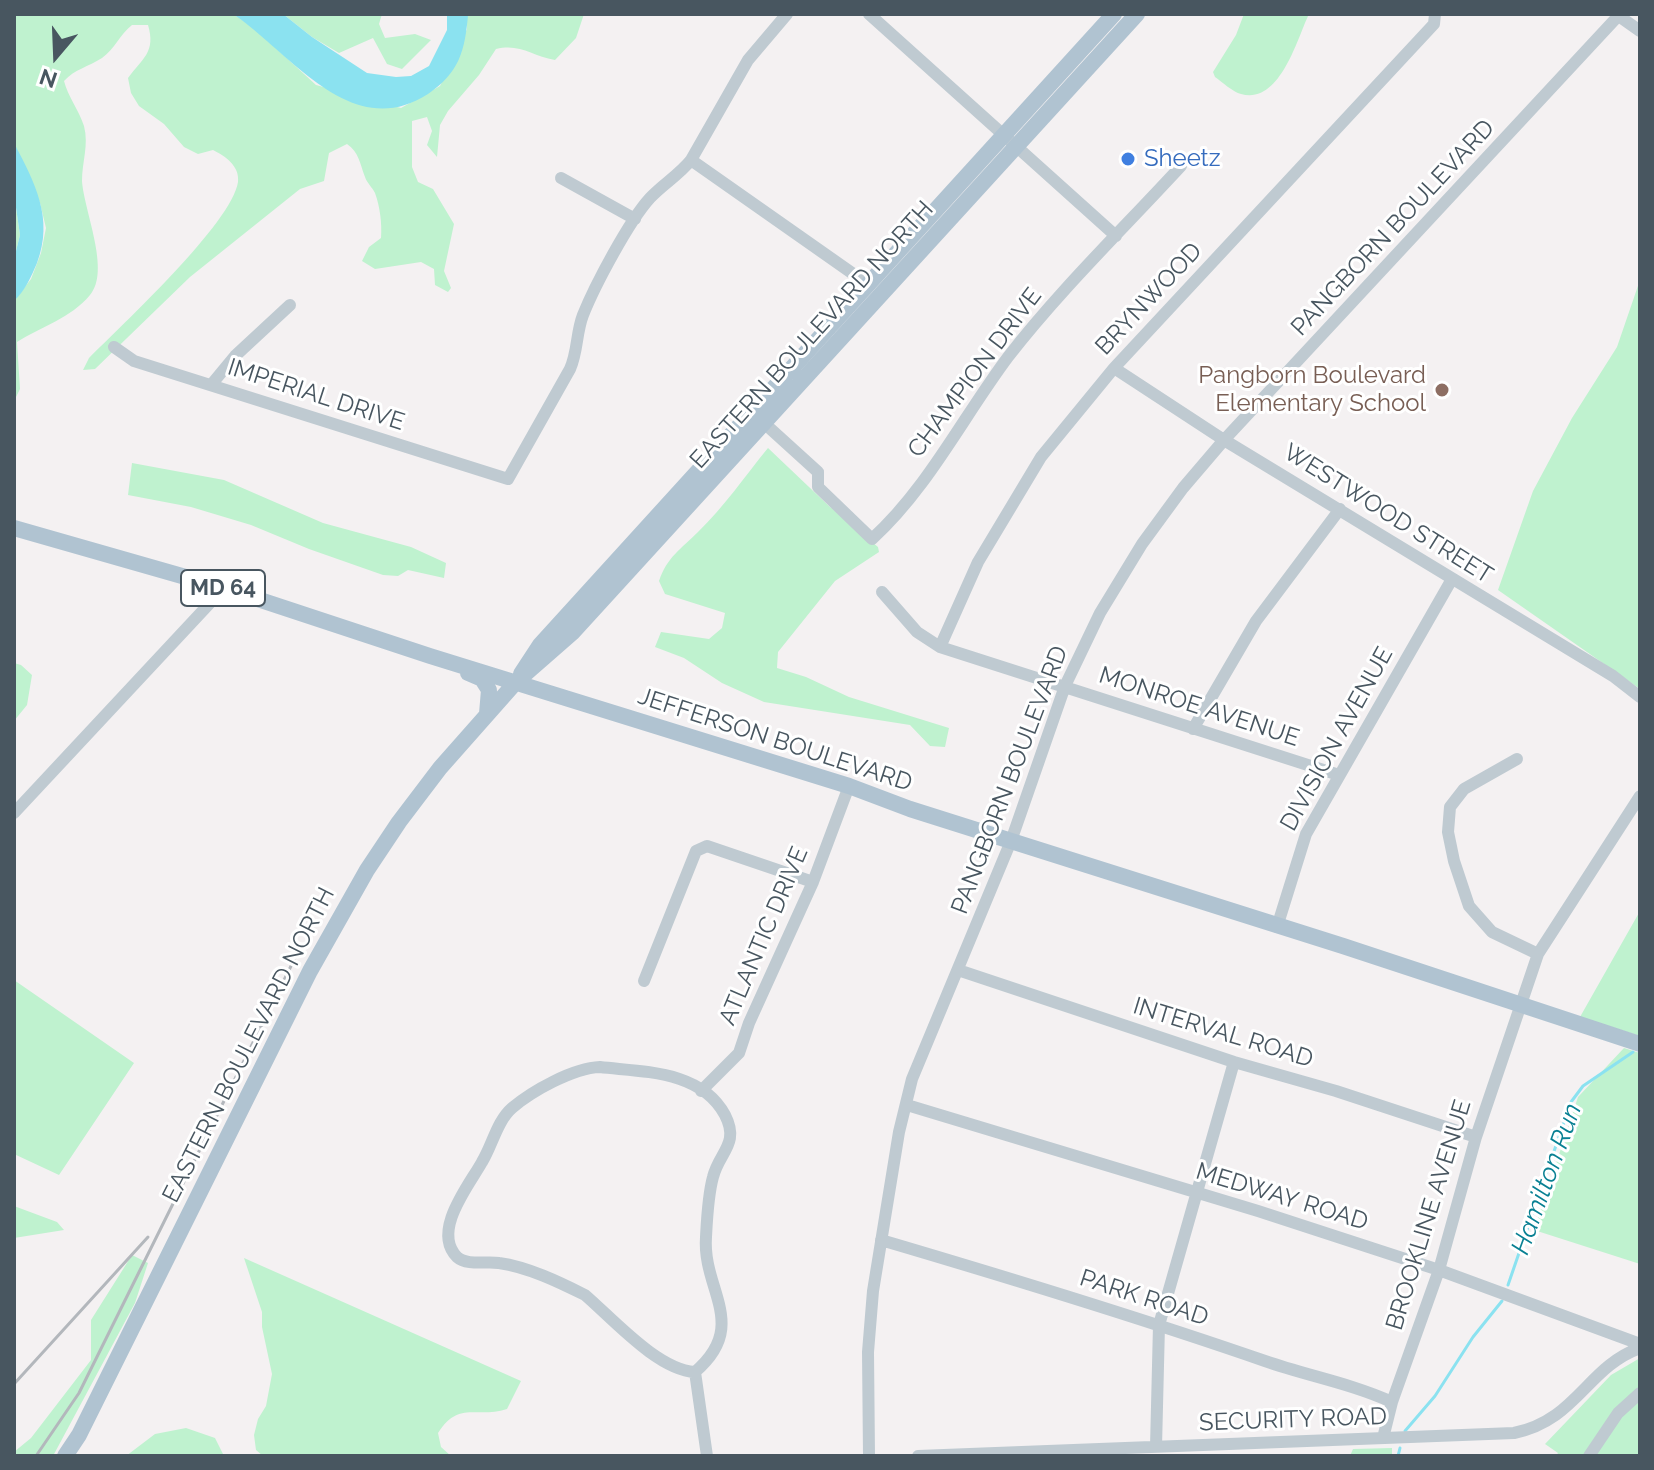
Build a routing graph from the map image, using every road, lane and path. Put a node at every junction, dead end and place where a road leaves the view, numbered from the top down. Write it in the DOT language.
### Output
graph roads {
  1 [pos="787,14"];
  2 [pos="869,14"];
  3 [pos="1114,14"];
  4 [pos="1122,14"];
  5 [pos="1137,14"];
  6 [pos="1435,14"];
  7 [pos="1618,15"];
  8 [pos="1640,31"];
  9 [pos="1072,86"];
  10 [pos="1010,142"];
  11 [pos="691,160"];
  12 [pos="1181,166"];
  13 [pos="561,178"];
  14 [pos="635,219"];
  15 [pos="1116,236"];
  16 [pos="869,285"];
  17 [pos="290,305"];
  18 [pos="114,347"];
  19 [pos="809,351"];
  20 [pos="1114,368"];
  21 [pos="811,371"];
  22 [pos="211,385"];
  23 [pos="764,423"];
  24 [pos="1224,440"];
  25 [pos="1340,509"];
  26 [pos="14,528"];
  27 [pos="1452,579"];
  28 [pos="224,588"];
  29 [pos="882,592"];
  30 [pos="572,633"];
  31 [pos="940,647"];
  32 [pos="430,656"];
  33 [pos="516,682"];
  34 [pos="1065,686"];
  35 [pos="1640,697"];
  36 [pos="587,705"];
  37 [pos="487,714"];
  38 [pos="1193,729"];
  39 [pos="1517,759"];
  40 [pos="1339,775"];
  41 [pos="849,786"];
  42 [pos="1640,796"];
  43 [pos="14,813"];
  44 [pos="1011,841"];
  45 [pos="813,882"];
  46 [pos="1277,927"];
  47 [pos="1538,954"];
  48 [pos="958,970"];
  49 [pos="644,981"];
  50 [pos="1519,1006"];
  51 [pos="1640,1044"];
  52 [pos="1234,1062"];
  53 [pos="701,1091"];
  54 [pos="907,1105"];
  55 [pos="1476,1137"];
  56 [pos="1196,1193"];
  57 [pos="881,1240"];
  58 [pos="1439,1270"];
  59 [pos="1159,1325"];
  60 [pos="1640,1346"];
  61 [pos="695,1372"];
  62 [pos="1640,1393"];
  63 [pos="1392,1402"];
  64 [pos="1383,1438"];
  65 [pos="1156,1447"];
  66 [pos="65,1456"];
  67 [pos="707,1456"];
  68 [pos="869,1456"];
  69 [pos="918,1456"];
  70 [pos="954,1456"];
  71 [pos="1589,1456"];
  1 -- 11 [label="street"];
  2 -- 10 [label="street"];
  3 -- 10 [label="main road, EASTERN BOULEVARD NORTH"];
  4 -- 9 [label="main road"];
  5 -- 9 [label="main road, EASTERN BOULEVARD NORTH"];
  6 -- 20 [label="street, BRYNWOOD"];
  7 -- 8 [label="street"];
  7 -- 24 [label="street, PANGBORN BOULEVARD"];
  9 -- 10 [label="main road, EASTERN BOULEVARD NORTH"];
  10 -- 15 [label="street"];
  10 -- 16 [label="main road, EASTERN BOULEVARD NORTH"];
  10 -- 21 [label="main road, EASTERN BOULEVARD NORTH"];
  11 -- 14 [label="street"];
  11 -- 16 [label="street"];
  12 -- 15 [label="street, CHAMPION DRIVE"];
  13 -- 14 [label="street"];
  14 -- 22 [label="street, IMPERIAL DRIVE"];
  15 -- 23 [label="street, CHAMPION DRIVE"];
  16 -- 19 [label="main road, EASTERN BOULEVARD NORTH"];
  16 -- 21 [label="main road"];
  17 -- 22 [label="street"];
  18 -- 22 [label="street, IMPERIAL DRIVE"];
  19 -- 23 [label="main road"];
  19 -- 33 [label="main road, EASTERN BOULEVARD NORTH"];
  20 -- 24 [label="street, WESTWOOD STREET"];
  20 -- 31 [label="street, BRYNWOOD"];
  21 -- 23 [label="main road, EASTERN BOULEVARD NORTH"];
  23 -- 30 [label="main road, EASTERN BOULEVARD NORTH"];
  24 -- 25 [label="street, WESTWOOD STREET"];
  24 -- 34 [label="street, PANGBORN BOULEVARD"];
  25 -- 27 [label="street, WESTWOOD STREET"];
  25 -- 38 [label="street"];
  26 -- 28 [label="main road, JEFFERSON BOULEVARD / MD 64"];
  27 -- 35 [label="street, WESTWOOD STREET"];
  27 -- 40 [label="street, DIVISION AVENUE"];
  28 -- 32 [label="main road, JEFFERSON BOULEVARD / MD 64"];
  28 -- 43 [label="street"];
  29 -- 31 [label="street, MONROE AVENUE"];
  30 -- 33 [label="main road, EASTERN BOULEVARD NORTH"];
  30 -- 36 [label="main road"];
  31 -- 34 [label="street, MONROE AVENUE"];
  32 -- 33 [label="main road, JEFFERSON BOULEVARD / MD 64"];
  32 -- 37 [label="main road"];
  33 -- 36 [label="main road, JEFFERSON BOULEVARD / MD 64"];
  33 -- 37 [label="main road, EASTERN BOULEVARD NORTH"];
  34 -- 38 [label="street, MONROE AVENUE"];
  34 -- 44 [label="street, PANGBORN BOULEVARD"];
  36 -- 41 [label="main road, JEFFERSON BOULEVARD / MD 64"];
  37 -- 66 [label="main road, EASTERN BOULEVARD NORTH"];
  38 -- 40 [label="street, MONROE AVENUE"];
  39 -- 47 [label="street"];
  40 -- 46 [label="street, DIVISION AVENUE"];
  41 -- 44 [label="main road, JEFFERSON BOULEVARD / MD 64"];
  41 -- 45 [label="street, ATLANTIC DRIVE"];
  42 -- 47 [label="street"];
  44 -- 46 [label="main road, JEFFERSON BOULEVARD / MD 64"];
  44 -- 48 [label="street, PANGBORN BOULEVARD"];
  45 -- 49 [label="street"];
  45 -- 53 [label="street, ATLANTIC DRIVE"];
  46 -- 50 [label="main road, JEFFERSON BOULEVARD / MD 64"];
  47 -- 50 [label="street"];
  48 -- 52 [label="street, INTERVAL ROAD"];
  48 -- 54 [label="street, PANGBORN BOULEVARD"];
  50 -- 51 [label="main road, MD 64"];
  50 -- 55 [label="street, BROOKLINE AVENUE"];
  52 -- 55 [label="street, INTERVAL ROAD"];
  52 -- 56 [label="street"];
  53 -- 61 [label="street"];
  53 -- 61 [label="street"];
  54 -- 56 [label="street, MEDWAY ROAD"];
  54 -- 57 [label="street, PANGBORN BOULEVARD"];
  55 -- 58 [label="street, BROOKLINE AVENUE"];
  56 -- 58 [label="street, MEDWAY ROAD"];
  56 -- 59 [label="street"];
  57 -- 59 [label="street, PARK ROAD"];
  57 -- 68 [label="street, PANGBORN BOULEVARD"];
  58 -- 60 [label="street, MEDWAY ROAD"];
  58 -- 63 [label="street, BROOKLINE AVENUE"];
  59 -- 63 [label="street, PARK ROAD"];
  59 -- 65 [label="street"];
  60 -- 64 [label="street, SECURITY ROAD"];
  61 -- 67 [label="street"];
  62 -- 71 [label="street"];
  63 -- 64 [label="street, BROOKLINE AVENUE"];
  64 -- 65 [label="street, SECURITY ROAD"];
  65 -- 70 [label="street, SECURITY ROAD"];
  69 -- 70 [label="street, SECURITY ROAD"];
}
